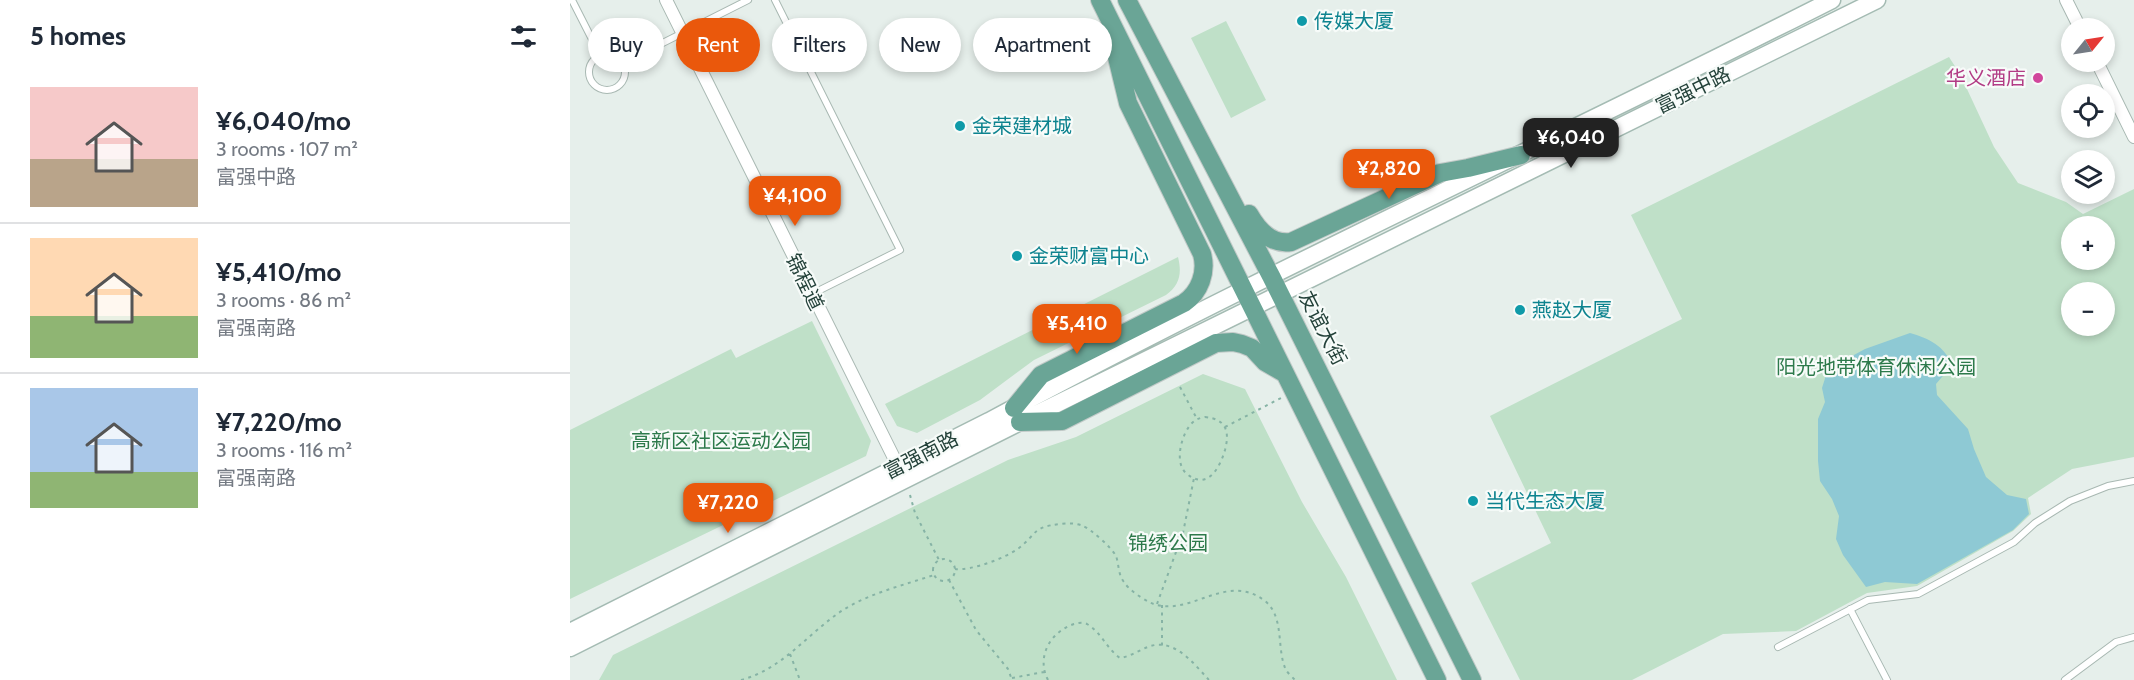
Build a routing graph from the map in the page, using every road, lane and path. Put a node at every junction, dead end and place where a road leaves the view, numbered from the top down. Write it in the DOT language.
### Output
graph roads {
  1 [pos="572,0"];
  2 [pos="666,0"];
  3 [pos="748,0"];
  4 [pos="775,0"];
  5 [pos="1127,0"];
  6 [pos="1832,0"];
  7 [pos="1877,0"];
  8 [pos="2066,0"];
  9 [pos="1811,5"];
  10 [pos="1103,6"];
  11 [pos="712,18"];
  12 [pos="1136,18"];
  13 [pos="2075,18"];
  14 [pos="676,21"];
  15 [pos="588,31"];
  16 [pos="589,72"];
  17 [pos="625,72"];
  18 [pos="701,72"];
  19 [pos="2102,72"];
  20 [pos="2134,137"];
  21 [pos="1521,155"];
  22 [pos="1271,276"];
  23 [pos="1243,290"];
  24 [pos="812,295"];
  25 [pos="1281,295"];
  26 [pos="1252,309"];
  27 [pos="1284,373"];
  28 [pos="1180,387"];
  29 [pos="1293,391"];
  30 [pos="1017,415"];
  31 [pos="1197,419"];
  32 [pos="1225,427"];
  33 [pos="902,474"];
  34 [pos="1194,478"];
  35 [pos="2134,481"];
  36 [pos="939,560"];
  37 [pos="955,569"];
  38 [pos="934,575"];
  39 [pos="949,580"];
  40 [pos="1156,604"];
  41 [pos="1162,605"];
  42 [pos="1850,609"];
  43 [pos="570,632"];
  44 [pos="2134,637"];
  45 [pos="1162,646"];
  46 [pos="1778,647"];
  47 [pos="570,648"];
  48 [pos="790,654"];
  49 [pos="1044,672"];
  50 [pos="1012,679"];
  51 [pos="741,680"];
  52 [pos="800,680"];
  53 [pos="1048,680"];
  54 [pos="1209,680"];
  55 [pos="1295,680"];
  56 [pos="1437,680"];
  57 [pos="1472,680"];
  58 [pos="1887,680"];
  59 [pos="2065,680"];
  1 -- 15 [label="lane"];
  2 -- 14 [label="street, 锦程道"];
  3 -- 11 [label="lane"];
  4 -- 24 [label="lane"];
  5 -- 12 [label="main road, 友谊大街"];
  6 -- 9 [label="main road, 富强中路"];
  7 -- 25 [label="main road, 富强中路"];
  8 -- 13 [label="street"];
  9 -- 21 [label="main road, 富强中路"];
  10 -- 23 [label="main road"];
  10 -- 30 [label="main road"];
  12 -- 21 [label="main road"];
  12 -- 22 [label="main road, 友谊大街"];
  16 -- 17 [label="lane"];
  18 -- 24 [label="street, 锦程道"];
  19 -- 20 [label="street"];
  21 -- 22 [label="main road, 富强中路"];
  22 -- 23 [label="main road, 富强南路"];
  22 -- 25 [label="main road, 友谊大街"];
  23 -- 26 [label="main road"];
  23 -- 30 [label="main road, 富强南路"];
  24 -- 33 [label="street, 锦程道"];
  25 -- 26 [label="main road, 富强中路"];
  25 -- 57 [label="main road, 友谊大街"];
  26 -- 27 [label="main road"];
  26 -- 30 [label="main road, 富强南路"];
  27 -- 29 [label="main road"];
  27 -- 30 [label="main road"];
  28 -- 31 [label="path"];
  29 -- 32 [label="path"];
  29 -- 56 [label="main road"];
  30 -- 33 [label="main road, 富强南路"];
  31 -- 32 [label="path"];
  31 -- 34 [label="path"];
  32 -- 34 [label="path"];
  33 -- 36 [label="path"];
  33 -- 43 [label="main road, 富强南路"];
  33 -- 47 [label="main road, 富强南路"];
  34 -- 40 [label="path"];
  35 -- 42 [label="lane"];
  36 -- 37 [label="path"];
  36 -- 38 [label="path"];
  37 -- 39 [label="path"];
  37 -- 40 [label="path"];
  38 -- 39 [label="path"];
  38 -- 48 [label="path"];
  39 -- 50 [label="path"];
  40 -- 41 [label="path"];
  41 -- 45 [label="path"];
  41 -- 55 [label="path"];
  42 -- 46 [label="lane"];
  42 -- 58 [label="lane"];
  44 -- 59 [label="lane"];
  45 -- 49 [label="path"];
  45 -- 54 [label="path"];
  48 -- 51 [label="path"];
  48 -- 52 [label="path"];
  49 -- 50 [label="path"];
  49 -- 53 [label="path"];
}
